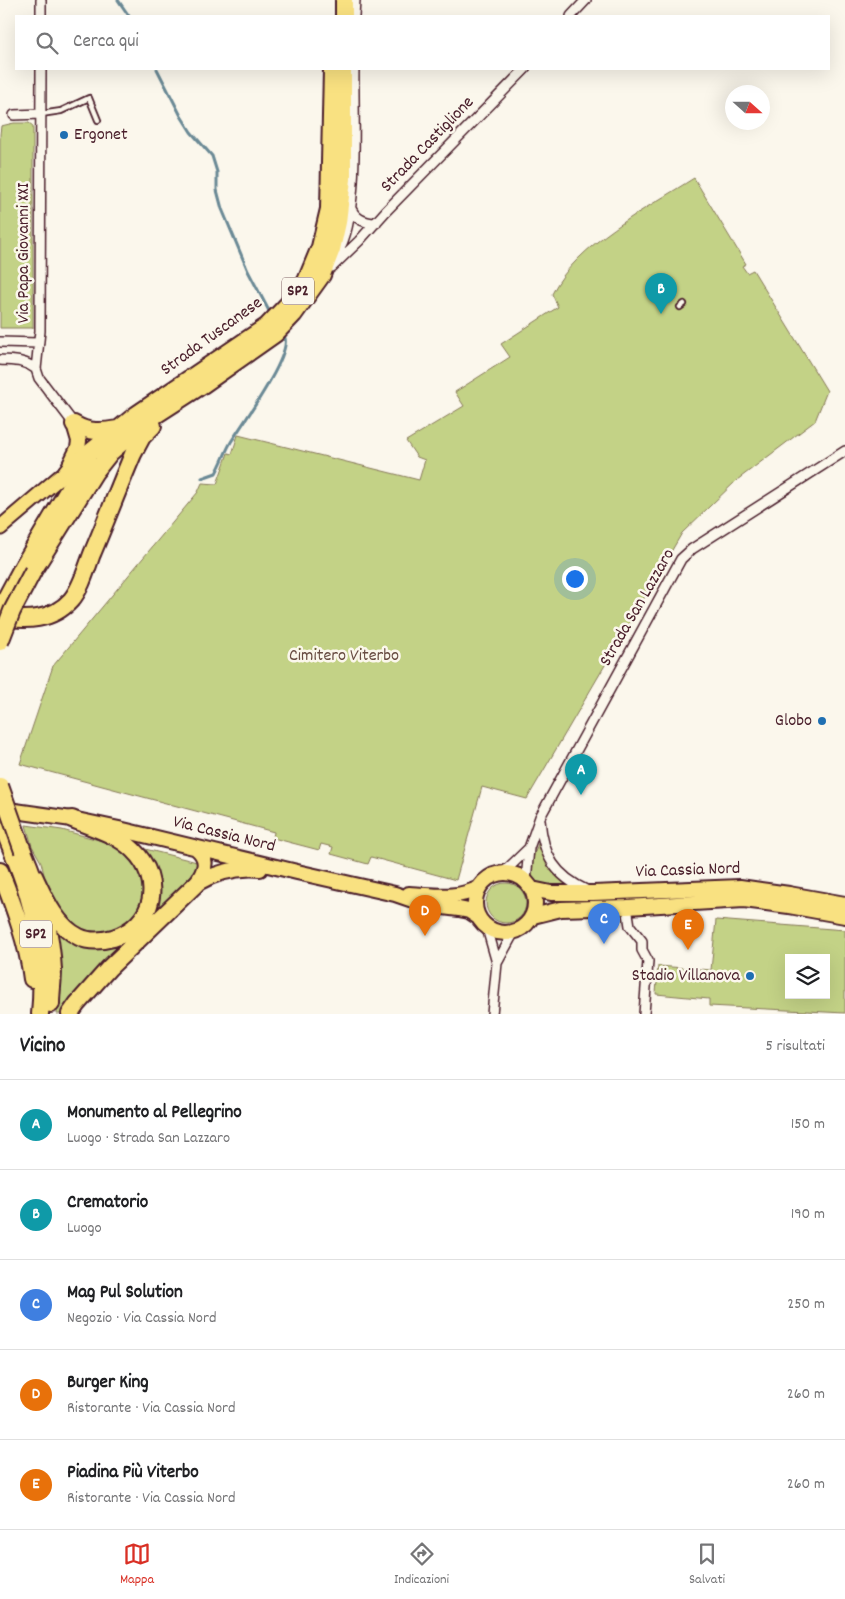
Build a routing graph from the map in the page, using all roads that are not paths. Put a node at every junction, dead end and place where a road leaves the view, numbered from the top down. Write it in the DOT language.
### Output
graph roads {
  1 [pos="41,0"];
  2 [pos="334,0"];
  3 [pos="344,0"];
  4 [pos="355,0"];
  5 [pos="586,0"];
  6 [pos="41,15"];
  7 [pos="333,15"];
  8 [pos="344,15"];
  9 [pos="354,15"];
  10 [pos="572,15"];
  11 [pos="41,70"];
  12 [pos="332,70"];
  13 [pos="343,70"];
  14 [pos="354,70"];
  15 [pos="524,70"];
  16 [pos="40,114"];
  17 [pos="14,115"];
  18 [pos="98,120"];
  19 [pos="350,205"];
  20 [pos="376,223"];
  21 [pos="335,247"];
  22 [pos="327,271"];
  23 [pos="0,342"];
  24 [pos="38,343"];
  25 [pos="0,360"];
  26 [pos="36,369"];
  27 [pos="204,384"];
  28 [pos="74,424"];
  29 [pos="118,428"];
  30 [pos="105,439"];
  31 [pos="845,451"];
  32 [pos="67,471"];
  33 [pos="0,528"];
  34 [pos="28,568"];
  35 [pos="0,610"];
  36 [pos="0,617"];
  37 [pos="0,642"];
  38 [pos="0,786"];
  39 [pos="0,809"];
  40 [pos="0,813"];
  41 [pos="45,814"];
  42 [pos="540,817"];
  43 [pos="72,818"];
  44 [pos="0,820"];
  45 [pos="196,848"];
  46 [pos="528,848"];
  47 [pos="18,854"];
  48 [pos="0,872"];
  49 [pos="297,872"];
  50 [pos="503,873"];
  51 [pos="34,876"];
  52 [pos="196,884"];
  53 [pos="529,885"];
  54 [pos="479,888"];
  55 [pos="395,894"];
  56 [pos="593,894"];
  57 [pos="845,904"];
  58 [pos="627,907"];
  59 [pos="478,916"];
  60 [pos="533,916"];
  61 [pos="845,916"];
  62 [pos="487,928"];
  63 [pos="514,932"];
  64 [pos="497,963"];
  65 [pos="35,1014"];
  66 [pos="40,1014"];
  67 [pos="50,1014"];
  68 [pos="70,1014"];
  69 [pos="492,1014"];
  70 [pos="644,1014"];
  1 -- 6 [label="street"];
  2 -- 7 [label="highway"];
  3 -- 8 [label="highway"];
  4 -- 9 [label="street"];
  5 -- 10 [label="street"];
  11 -- 16 [label="street, Via Papa Giovanni XXI"];
  12 -- 29 [label="highway, Strada Tuscanese / SP2"];
  13 -- 21 [label="highway, Strada Tuscanese / SP2"];
  14 -- 19 [label="street, Strada Tuscanese"];
  15 -- 20 [label="street, Strada Castiglione"];
  16 -- 17 [label="street"];
  16 -- 18 [label="lane"];
  16 -- 24 [label="street, Via Papa Giovanni XXI"];
  19 -- 20 [label="street"];
  19 -- 21 [label="street, Strada Tuscanese"];
  20 -- 22 [label="street, Strada Castiglione"];
  21 -- 22 [label="highway, Strada Tuscanese / SP2"];
  22 -- 27 [label="highway, Strada Tuscanese / SP2"];
  23 -- 24 [label="street"];
  24 -- 26 [label="street, Via Papa Giovanni XXI"];
  25 -- 26 [label="street"];
  26 -- 28 [label="street"];
  27 -- 34 [label="highway, SP2"];
  27 -- 36 [label="highway"];
  28 -- 29 [label="highway"];
  28 -- 32 [label="main road"];
  29 -- 30 [label="highway, Strada Tuscanese / SP2"];
  30 -- 32 [label="highway, SP2"];
  30 -- 34 [label="highway, SP2"];
  31 -- 42 [label="street, Strada San Lazzaro"];
  32 -- 33 [label="main road, SP2"];
  34 -- 35 [label="highway, SP2"];
  34 -- 37 [label="highway, SP2, bridge"];
  38 -- 47 [label="highway, SP2, bridge"];
  39 -- 41 [label="main road, Via Cassia Nord"];
  40 -- 41 [label="main road, Via Cassia Nord"];
  41 -- 43 [label="main road, Via Cassia Nord"];
  42 -- 46 [label="street, Strada San Lazzaro"];
  42 -- 56 [label="street"];
  43 -- 45 [label="main road, Via Cassia Nord"];
  43 -- 51 [label="highway"];
  44 -- 47 [label="highway, SP2"];
  45 -- 49 [label="main road, Via Cassia Nord"];
  45 -- 52 [label="main road"];
  46 -- 50 [label="street, Strada San Lazzaro"];
  46 -- 53 [label="street, Strada San Lazzaro"];
  47 -- 51 [label="highway, SP2"];
  47 -- 66 [label="highway, SP2"];
  48 -- 65 [label="highway"];
  49 -- 52 [label="main road"];
  49 -- 55 [label="main road, Via Cassia Nord"];
  50 -- 53 [label="main road, Via Cassia Nord"];
  50 -- 54 [label="main road, Via Cassia Nord"];
  51 -- 67 [label="highway"];
  52 -- 68 [label="highway"];
  53 -- 56 [label="main road, Via Cassia Nord"];
  53 -- 60 [label="main road"];
  54 -- 55 [label="main road, Via Cassia Nord"];
  54 -- 59 [label="main road"];
  55 -- 59 [label="main road, Via Cassia Nord"];
  56 -- 57 [label="main road, Via Cassia Nord"];
  58 -- 60 [label="main road, Via Cassia Nord"];
  58 -- 61 [label="main road, Via Cassia Nord"];
  58 -- 70 [label="street"];
  59 -- 62 [label="main road"];
  60 -- 63 [label="main road, Via Cassia Nord"];
  62 -- 63 [label="main road"];
  62 -- 64 [label="street"];
  63 -- 64 [label="street"];
  64 -- 69 [label="street"];
}
